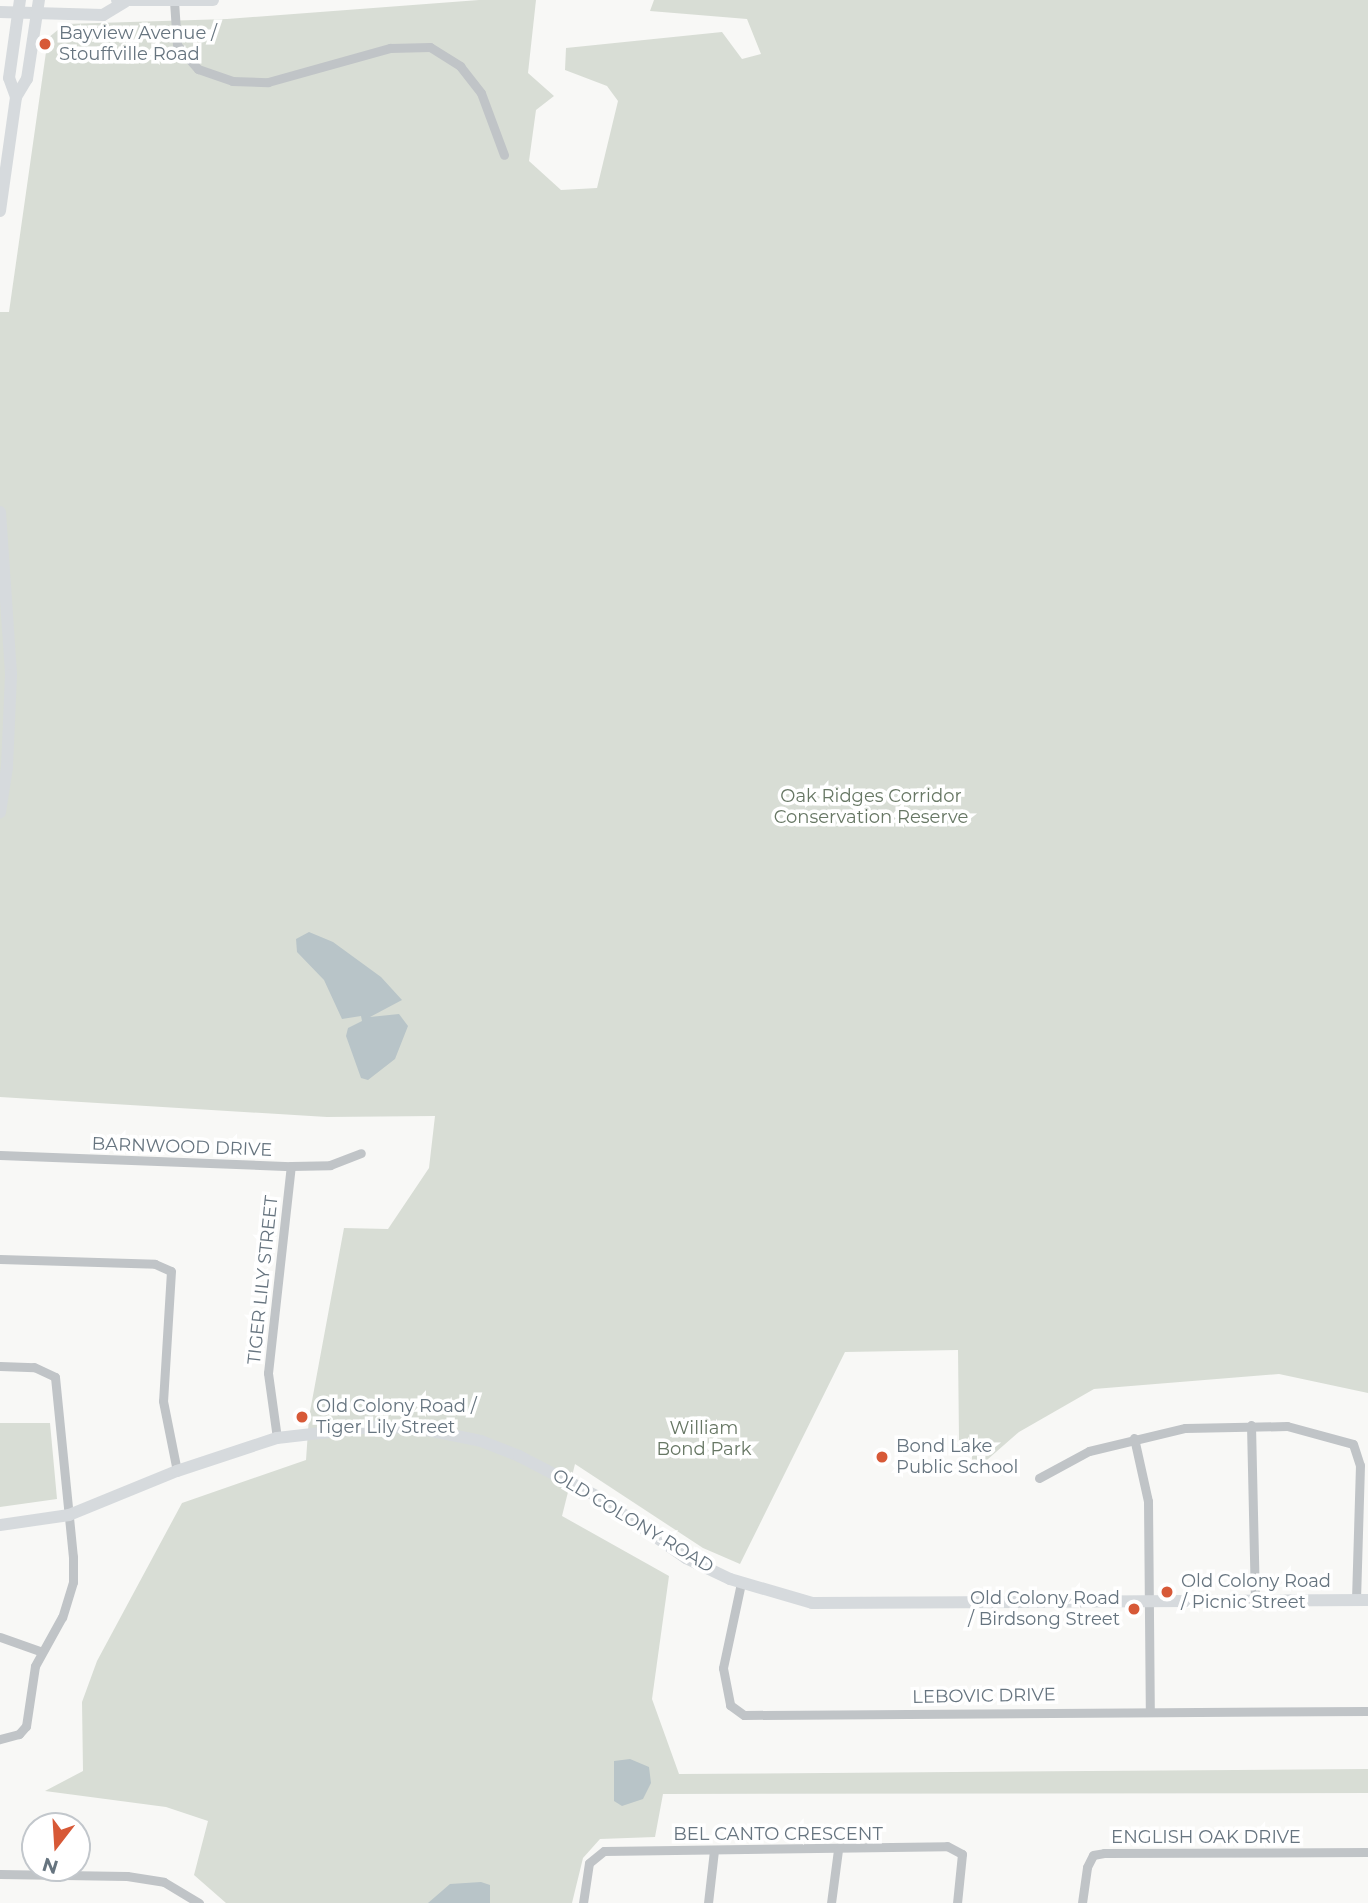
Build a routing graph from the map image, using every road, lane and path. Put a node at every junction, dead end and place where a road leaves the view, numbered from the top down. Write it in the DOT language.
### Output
graph roads {
  1 [pos="214,0"];
  2 [pos="121,1"];
  3 [pos="174,1"];
  4 [pos="19,6"];
  5 [pos="38,7"];
  6 [pos="0,12"];
  7 [pos="16,97"];
  8 [pos="504,155"];
  9 [pos="0,211"];
  10 [pos="0,512"];
  11 [pos="0,812"];
  12 [pos="361,1153"];
  13 [pos="0,1155"];
  14 [pos="291,1166"];
  15 [pos="0,1259"];
  16 [pos="0,1366"];
  17 [pos="1251,1425"];
  18 [pos="277,1438"];
  19 [pos="1134,1438"];
  20 [pos="177,1471"];
  21 [pos="1039,1478"];
  22 [pos="69,1515"];
  23 [pos="0,1525"];
  24 [pos="741,1583"];
  25 [pos="1362,1600"];
  26 [pos="1255,1601"];
  27 [pos="1150,1602"];
  28 [pos="0,1637"];
  29 [pos="40,1651"];
  30 [pos="1150,1710"];
  31 [pos="1368,1711"];
  32 [pos="0,1739"];
  33 [pos="714,1850"];
  34 [pos="838,1850"];
  35 [pos="1368,1852"];
  36 [pos="0,1874"];
  37 [pos="199,1903"];
  38 [pos="583,1903"];
  39 [pos="708,1903"];
  40 [pos="831,1903"];
  41 [pos="957,1903"];
  42 [pos="1082,1903"];
  1 -- 3 [label="street"];
  2 -- 3 [label="street"];
  2 -- 5 [label="street"];
  3 -- 8 [label="street"];
  4 -- 5 [label="street"];
  4 -- 6 [label="street"];
  4 -- 7 [label="street"];
  5 -- 7 [label="street"];
  7 -- 9 [label="street"];
  10 -- 11 [label="street"];
  12 -- 14 [label="street, BARNWOOD DRIVE"];
  13 -- 14 [label="street, BARNWOOD DRIVE"];
  14 -- 18 [label="street, TIGER LILY STREET"];
  15 -- 20 [label="street"];
  16 -- 22 [label="street"];
  17 -- 19 [label="street"];
  17 -- 25 [label="street"];
  17 -- 26 [label="street"];
  18 -- 20 [label="street, OLD COLONY ROAD"];
  18 -- 24 [label="street, OLD COLONY ROAD"];
  19 -- 21 [label="street"];
  19 -- 27 [label="street"];
  20 -- 22 [label="street, OLD COLONY ROAD"];
  22 -- 23 [label="street, OLD COLONY ROAD"];
  22 -- 29 [label="street"];
  24 -- 27 [label="street, OLD COLONY ROAD"];
  24 -- 30 [label="street, LEBOVIC DRIVE"];
  25 -- 26 [label="street, OLD COLONY ROAD"];
  26 -- 27 [label="street, OLD COLONY ROAD"];
  27 -- 30 [label="street"];
  28 -- 29 [label="street"];
  29 -- 32 [label="street"];
  30 -- 31 [label="street, LEBOVIC DRIVE"];
  33 -- 34 [label="street, BEL CANTO CRESCENT"];
  33 -- 38 [label="street, BEL CANTO CRESCENT"];
  33 -- 39 [label="street"];
  34 -- 40 [label="street"];
  34 -- 41 [label="street, BEL CANTO CRESCENT"];
  35 -- 42 [label="street, ENGLISH OAK DRIVE"];
  36 -- 37 [label="street"];
}
